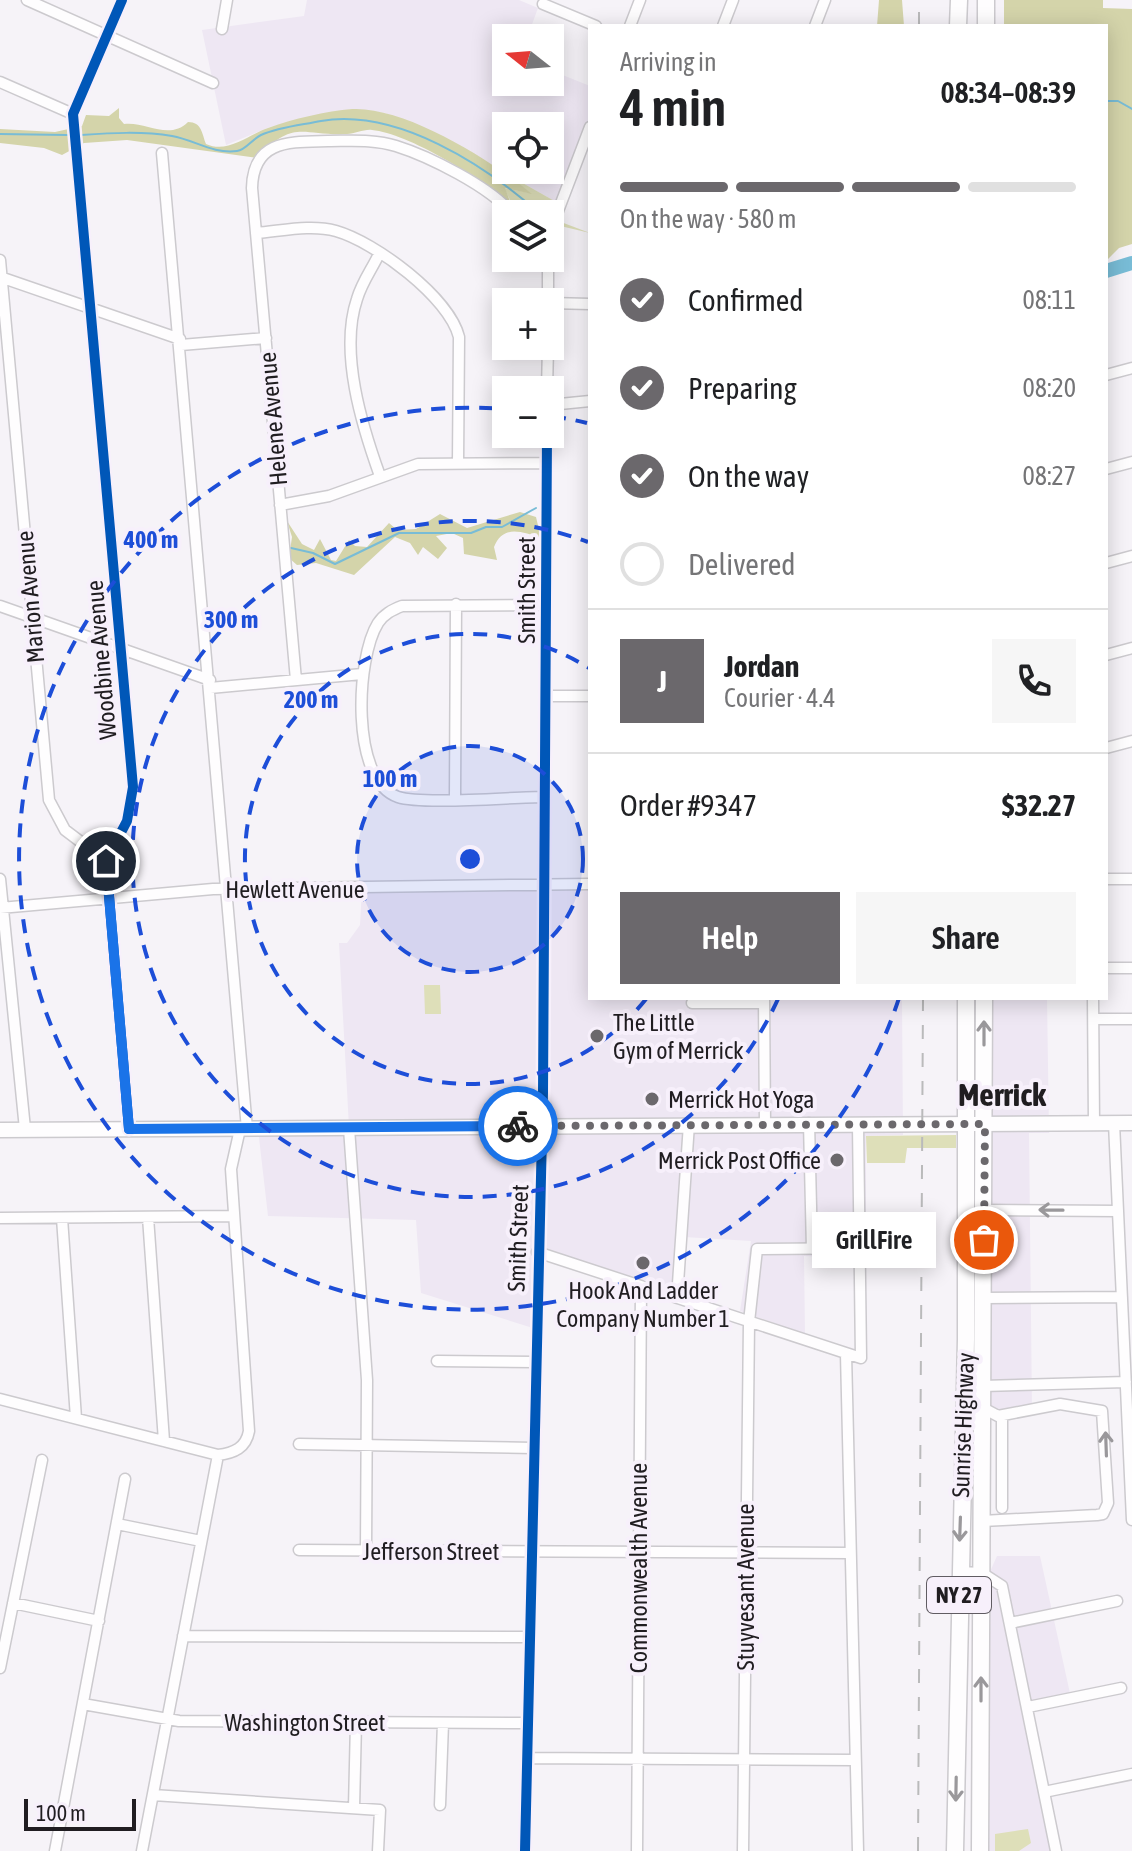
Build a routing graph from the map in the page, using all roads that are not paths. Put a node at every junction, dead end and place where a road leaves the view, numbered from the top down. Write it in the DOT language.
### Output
graph roads {
  1 [pos="27,0"];
  2 [pos="122,0"];
  3 [pos="227,0"];
  4 [pos="640,0"];
  5 [pos="733,0"];
  6 [pos="825,0"];
  7 [pos="959,0"];
  8 [pos="986,0"];
  9 [pos="543,4"];
  10 [pos="591,24"];
  11 [pos="631,24"];
  12 [pos="724,24"];
  13 [pos="816,24"];
  14 [pos="958,24"];
  15 [pos="986,24"];
  16 [pos="222,29"];
  17 [pos="106,35"];
  18 [pos="0,82"];
  19 [pos="213,83"];
  20 [pos="73,114"];
  21 [pos="587,145"];
  22 [pos="162,153"];
  23 [pos="498,200"];
  24 [pos="561,200"];
  25 [pos="256,233"];
  26 [pos="379,254"];
  27 [pos="0,260"];
  28 [pos="1,277"];
  29 [pos="564,303"];
  30 [pos="588,304"];
  31 [pos="91,308"];
  32 [pos="266,338"];
  33 [pos="180,342"];
  34 [pos="1131,372"];
  35 [pos="1108,375"];
  36 [pos="588,401"];
  37 [pos="564,404"];
  38 [pos="547,448"];
  39 [pos="1132,462"];
  40 [pos="458,463"];
  41 [pos="547,463"];
  42 [pos="1108,468"];
  43 [pos="380,476"];
  44 [pos="280,505"];
  45 [pos="1132,556"];
  46 [pos="1108,562"];
  47 [pos="456,604"];
  48 [pos="546,605"];
  49 [pos="0,606"];
  50 [pos="31,617"];
  51 [pos="1132,648"];
  52 [pos="121,649"];
  53 [pos="1108,654"];
  54 [pos="362,674"];
  55 [pos="296,680"];
  56 [pos="210,684"];
  57 [pos="545,696"];
  58 [pos="588,696"];
  59 [pos="1132,741"];
  60 [pos="1108,747"];
  61 [pos="544,797"];
  62 [pos="455,798"];
  63 [pos="106,861"];
  64 [pos="0,879"];
  65 [pos="1108,879"];
  66 [pos="1132,879"];
  67 [pos="588,884"];
  68 [pos="544,886"];
  69 [pos="228,889"];
  70 [pos="108,899"];
  71 [pos="2,908"];
  72 [pos="1108,968"];
  73 [pos="1132,968"];
  74 [pos="764,1000"];
  75 [pos="966,1000"];
  76 [pos="984,1000"];
  77 [pos="1093,1000"];
  78 [pos="692,1003"];
  79 [pos="1094,1019"];
  80 [pos="1132,1019"];
  81 [pos="809,1123"];
  82 [pos="1094,1123"];
  83 [pos="1114,1123"];
  84 [pos="1132,1123"];
  85 [pos="689,1124"];
  86 [pos="765,1124"];
  87 [pos="966,1124"];
  88 [pos="985,1124"];
  89 [pos="858,1125"];
  90 [pos="542,1126"];
  91 [pos="349,1128"];
  92 [pos="25,1129"];
  93 [pos="129,1129"];
  94 [pos="243,1129"];
  95 [pos="0,1130"];
  96 [pos="984,1210"];
  97 [pos="1118,1211"];
  98 [pos="234,1216"];
  99 [pos="148,1217"];
  100 [pos="0,1218"];
  101 [pos="62,1218"];
  102 [pos="878,1248"];
  103 [pos="812,1249"];
  104 [pos="860,1249"];
  105 [pos="537,1252"];
  106 [pos="641,1286"];
  107 [pos="1122,1297"];
  108 [pos="677,1298"];
  109 [pos="984,1298"];
  110 [pos="749,1322"];
  111 [pos="1128,1326"];
  112 [pos="846,1354"];
  113 [pos="437,1361"];
  114 [pos="535,1362"];
  115 [pos="1126,1382"];
  116 [pos="983,1386"];
  117 [pos="0,1399"];
  118 [pos="983,1408"];
  119 [pos="1002,1416"];
  120 [pos="76,1418"];
  121 [pos="164,1441"];
  122 [pos="299,1444"];
  123 [pos="367,1447"];
  124 [pos="533,1448"];
  125 [pos="218,1455"];
  126 [pos="42,1460"];
  127 [pos="125,1479"];
  128 [pos="1002,1508"];
  129 [pos="1132,1520"];
  130 [pos="982,1521"];
  131 [pos="117,1524"];
  132 [pos="201,1541"];
  133 [pos="299,1550"];
  134 [pos="366,1550"];
  135 [pos="531,1551"];
  136 [pos="638,1552"];
  137 [pos="745,1553"];
  138 [pos="850,1553"];
  139 [pos="959,1572"];
  140 [pos="982,1573"];
  141 [pos="1117,1601"];
  142 [pos="13,1603"];
  143 [pos="99,1621"];
  144 [pos="1010,1623"];
  145 [pos="183,1636"];
  146 [pos="529,1637"];
  147 [pos="2,1652"];
  148 [pos="0,1668"];
  149 [pos="1121,1688"];
  150 [pos="83,1704"];
  151 [pos="1028,1707"];
  152 [pos="168,1720"];
  153 [pos="356,1722"];
  154 [pos="443,1723"];
  155 [pos="527,1723"];
  156 [pos="527,1758"];
  157 [pos="637,1758"];
  158 [pos="744,1759"];
  159 [pos="855,1760"];
  160 [pos="1132,1774"];
  161 [pos="1044,1792"];
  162 [pos="153,1795"];
  163 [pos="440,1805"];
  164 [pos="354,1808"];
  165 [pos="55,1851"];
  166 [pos="142,1851"];
  167 [pos="378,1851"];
  168 [pos="525,1851"];
  169 [pos="637,1851"];
  170 [pos="743,1851"];
  171 [pos="858,1851"];
  172 [pos="955,1851"];
  173 [pos="980,1851"];
  174 [pos="1056,1851"];
  1 -- 17 [label="street"];
  2 -- 17 [label="street, Woodbine Avenue"];
  3 -- 16 [label="street"];
  4 -- 11 [label="street"];
  5 -- 12 [label="street"];
  6 -- 13 [label="street"];
  7 -- 14 [label="highway"];
  8 -- 15 [label="highway"];
  9 -- 10 [label="street"];
  17 -- 19 [label="street"];
  17 -- 20 [label="street, Woodbine Avenue"];
  18 -- 20 [label="street"];
  20 -- 31 [label="street, Woodbine Avenue"];
  21 -- 24 [label="street"];
  22 -- 33 [label="street"];
  23 -- 25 [label="street, Helene Avenue"];
  25 -- 26 [label="street"];
  25 -- 32 [label="street, Helene Avenue"];
  26 -- 40 [label="street"];
  26 -- 43 [label="street"];
  27 -- 28 [label="street, Marion Avenue"];
  28 -- 31 [label="street"];
  28 -- 50 [label="street, Marion Avenue"];
  29 -- 30 [label="street"];
  31 -- 33 [label="street"];
  31 -- 52 [label="street, Woodbine Avenue"];
  32 -- 33 [label="street"];
  32 -- 44 [label="street, Helene Avenue"];
  33 -- 56 [label="street"];
  34 -- 35 [label="street"];
  36 -- 37 [label="street"];
  38 -- 41 [label="street, Smith Street"];
  39 -- 42 [label="street"];
  40 -- 41 [label="street"];
  40 -- 43 [label="street"];
  41 -- 48 [label="street, Smith Street"];
  43 -- 44 [label="street"];
  44 -- 55 [label="street, Helene Avenue"];
  45 -- 46 [label="street"];
  47 -- 48 [label="street"];
  47 -- 54 [label="street"];
  47 -- 62 [label="street"];
  48 -- 57 [label="street, Smith Street"];
  49 -- 50 [label="street"];
  50 -- 52 [label="street"];
  50 -- 63 [label="street, Marion Avenue"];
  51 -- 53 [label="street"];
  52 -- 56 [label="street"];
  52 -- 63 [label="street, Woodbine Avenue"];
  54 -- 55 [label="street"];
  54 -- 62 [label="street"];
  55 -- 56 [label="street"];
  56 -- 69 [label="street"];
  57 -- 58 [label="street"];
  57 -- 61 [label="street, Smith Street"];
  59 -- 60 [label="street"];
  61 -- 62 [label="street"];
  61 -- 68 [label="street, Smith Street"];
  63 -- 70 [label="street"];
  64 -- 71 [label="street"];
  65 -- 66 [label="street"];
  67 -- 68 [label="street, Hewlett Avenue"];
  68 -- 69 [label="street, Hewlett Avenue"];
  68 -- 90 [label="street, Smith Street"];
  69 -- 70 [label="street, Hewlett Avenue"];
  69 -- 94 [label="street"];
  70 -- 71 [label="street, Hewlett Avenue"];
  70 -- 93 [label="street"];
  71 -- 92 [label="street"];
  72 -- 73 [label="street"];
  74 -- 78 [label="street"];
  74 -- 86 [label="street"];
  75 -- 87 [label="highway, Sunrise Highway / NY 27"];
  88 -- 76 [label="highway, Sunrise Highway / NY 27, one-way"];
  77 -- 79 [label="street"];
  79 -- 80 [label="street"];
  79 -- 82 [label="street"];
  81 -- 86 [label="main road"];
  81 -- 89 [label="main road"];
  81 -- 103 [label="street"];
  82 -- 83 [label="main road"];
  82 -- 88 [label="main road"];
  83 -- 84 [label="main road"];
  83 -- 97 [label="street"];
  85 -- 86 [label="main road"];
  85 -- 90 [label="main road"];
  85 -- 108 [label="street"];
  87 -- 88 [label="main road"];
  87 -- 89 [label="main road"];
  87 -- 139 [label="highway, Sunrise Highway / NY 27, one-way"];
  88 -- 96 [label="highway, Sunrise Highway / NY 27"];
  89 -- 104 [label="street"];
  90 -- 91 [label="main road"];
  90 -- 105 [label="street, Smith Street"];
  91 -- 94 [label="main road"];
  91 -- 123 [label="street"];
  92 -- 93 [label="main road"];
  92 -- 95 [label="main road"];
  93 -- 94 [label="main road"];
  94 -- 98 [label="street"];
  97 -- 96 [label="street, one-way"];
  96 -- 109 [label="highway, Sunrise Highway / NY 27"];
  97 -- 107 [label="street"];
  98 -- 99 [label="street"];
  98 -- 125 [label="street"];
  99 -- 101 [label="street"];
  99 -- 121 [label="street"];
  100 -- 101 [label="street"];
  101 -- 120 [label="street"];
  102 -- 104 [label="street"];
  103 -- 104 [label="street"];
  103 -- 110 [label="street, Stuyvesant Avenue"];
  104 -- 112 [label="street"];
  105 -- 106 [label="street"];
  105 -- 114 [label="street, Smith Street"];
  106 -- 108 [label="street"];
  106 -- 136 [label="street, Commonwealth Avenue"];
  107 -- 109 [label="street"];
  107 -- 111 [label="street"];
  108 -- 110 [label="street"];
  109 -- 116 [label="highway, Sunrise Highway / NY 27"];
  110 -- 112 [label="street"];
  110 -- 137 [label="street, Stuyvesant Avenue"];
  111 -- 115 [label="street"];
  112 -- 138 [label="street"];
  113 -- 114 [label="street"];
  114 -- 124 [label="street, Smith Street"];
  115 -- 116 [label="street"];
  115 -- 129 [label="street"];
  116 -- 118 [label="highway, Sunrise Highway / NY 27"];
  117 -- 120 [label="street"];
  118 -- 119 [label="street"];
  118 -- 130 [label="highway, Sunrise Highway / NY 27"];
  119 -- 128 [label="street"];
  130 -- 119 [label="street, one-way"];
  120 -- 121 [label="street"];
  121 -- 125 [label="street"];
  122 -- 123 [label="street"];
  123 -- 124 [label="street"];
  123 -- 134 [label="street"];
  124 -- 135 [label="street, Smith Street"];
  125 -- 132 [label="street"];
  126 -- 142 [label="street"];
  127 -- 131 [label="street"];
  130 -- 140 [label="highway, Sunrise Highway / NY 27"];
  131 -- 132 [label="street"];
  131 -- 143 [label="street"];
  132 -- 145 [label="street"];
  133 -- 134 [label="street, Jefferson Street"];
  134 -- 135 [label="street, Jefferson Street"];
  135 -- 136 [label="street, Jefferson Street"];
  135 -- 146 [label="street, Smith Street"];
  136 -- 137 [label="street, Jefferson Street"];
  136 -- 157 [label="street, Commonwealth Avenue"];
  137 -- 138 [label="street, Jefferson Street"];
  137 -- 158 [label="street, Stuyvesant Avenue"];
  138 -- 159 [label="street"];
  139 -- 140 [label="street"];
  139 -- 172 [label="highway, Sunrise Highway / NY 27, one-way"];
  140 -- 144 [label="street"];
  173 -- 140 [label="highway, Sunrise Highway / NY 27, one-way"];
  141 -- 144 [label="street"];
  142 -- 143 [label="street"];
  142 -- 147 [label="street"];
  143 -- 150 [label="street"];
  144 -- 151 [label="street"];
  145 -- 146 [label="street"];
  145 -- 152 [label="street"];
  146 -- 155 [label="street, Smith Street"];
  147 -- 148 [label="street"];
  149 -- 151 [label="street"];
  150 -- 152 [label="street, Washington Street"];
  150 -- 165 [label="street"];
  151 -- 161 [label="street"];
  152 -- 153 [label="street, Washington Street"];
  152 -- 162 [label="street"];
  153 -- 154 [label="street, Washington Street"];
  153 -- 164 [label="street"];
  154 -- 155 [label="street, Washington Street"];
  154 -- 163 [label="street"];
  155 -- 156 [label="street, Smith Street"];
  156 -- 157 [label="street"];
  156 -- 168 [label="street, Smith Street"];
  157 -- 158 [label="street"];
  157 -- 169 [label="street, Commonwealth Avenue"];
  158 -- 159 [label="street"];
  158 -- 170 [label="street, Stuyvesant Avenue"];
  159 -- 171 [label="street"];
  160 -- 161 [label="street"];
  161 -- 174 [label="street"];
  162 -- 164 [label="street"];
  162 -- 166 [label="street"];
  164 -- 167 [label="street"];
}
